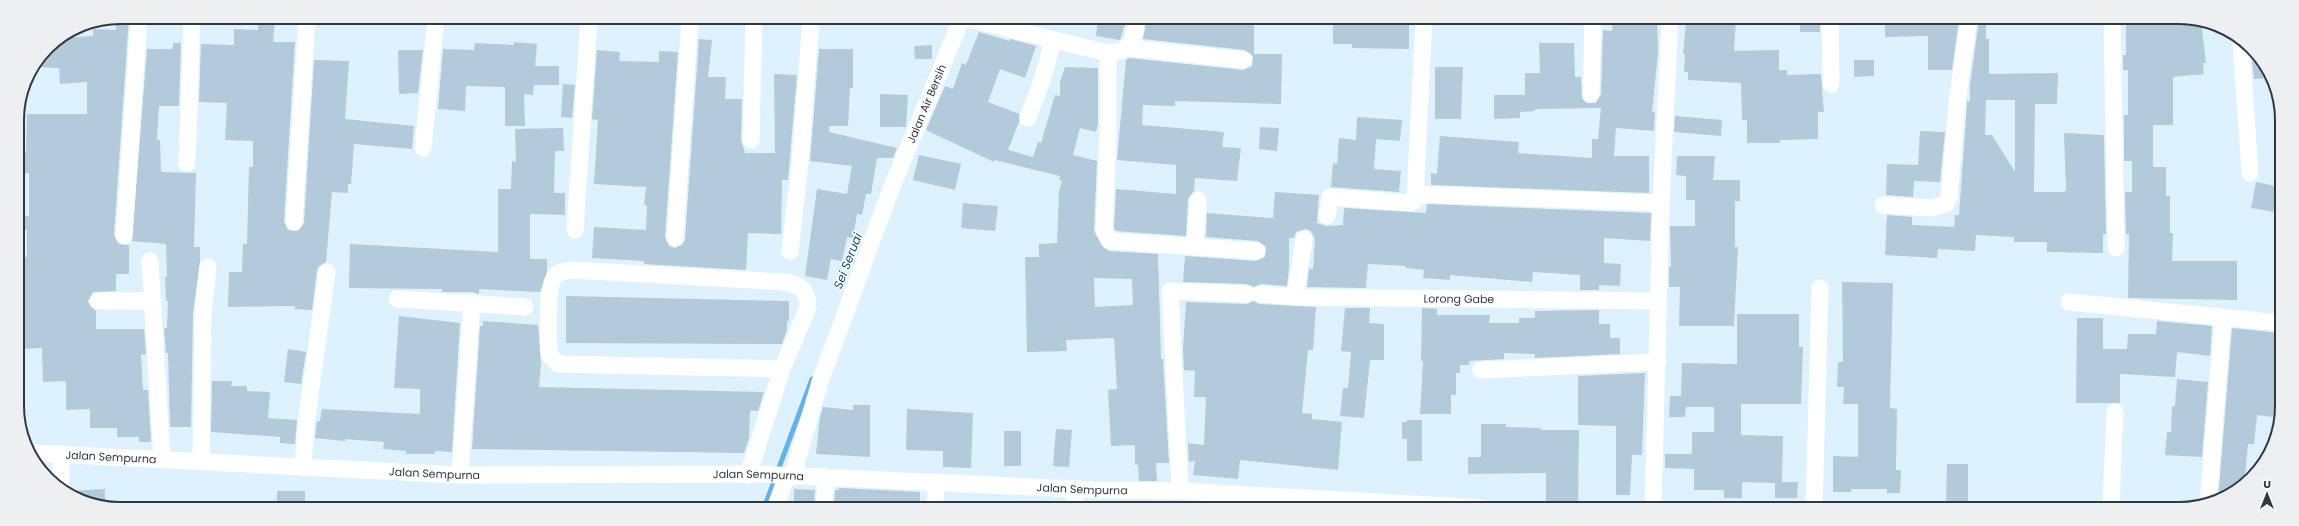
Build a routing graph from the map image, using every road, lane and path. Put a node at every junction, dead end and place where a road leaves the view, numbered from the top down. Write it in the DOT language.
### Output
graph roads {
  1 [pos="139,24"];
  2 [pos="192,24"];
  3 [pos="306,24"];
  4 [pos="435,24"];
  5 [pos="589,24"];
  6 [pos="690,24"];
  7 [pos="754,24"];
  8 [pos="811,24"];
  9 [pos="961,24"];
  10 [pos="987,24"];
  11 [pos="1136,24"];
  12 [pos="1424,24"];
  13 [pos="1593,24"];
  14 [pos="1670,24"];
  15 [pos="1830,24"];
  16 [pos="1968,24"];
  17 [pos="2112,24"];
  18 [pos="1053,41"];
  19 [pos="2242,48"];
  20 [pos="1118,51"];
  21 [pos="1244,60"];
  22 [pos="1831,84"];
  23 [pos="1591,94"];
  24 [pos="1028,118"];
  25 [pos="751,140"];
  26 [pos="423,148"];
  27 [pos="187,162"];
  28 [pos="2250,173"];
  29 [pos="1415,194"];
  30 [pos="1198,200"];
  31 [pos="1661,204"];
  32 [pos="1883,205"];
  33 [pos="1327,216"];
  34 [pos="294,222"];
  35 [pos="575,230"];
  36 [pos="124,236"];
  37 [pos="675,238"];
  38 [pos="1304,240"];
  39 [pos="1195,247"];
  40 [pos="2116,248"];
  41 [pos="790,251"];
  42 [pos="1257,251"];
  43 [pos="150,261"];
  44 [pos="208,267"];
  45 [pos="327,272"];
  46 [pos="1820,288"];
  47 [pos="1295,297"];
  48 [pos="397,299"];
  49 [pos="98,301"];
  50 [pos="153,301"];
  51 [pos="1658,301"];
  52 [pos="472,302"];
  53 [pos="2069,302"];
  54 [pos="525,306"];
  55 [pos="2223,318"];
  56 [pos="2275,323"];
  57 [pos="1658,362"];
  58 [pos="782,369"];
  59 [pos="1481,370"];
  60 [pos="2115,412"];
  61 [pos="37,453"];
  62 [pos="61,454"];
  63 [pos="162,460"];
  64 [pos="201,462"];
  65 [pos="303,466"];
  66 [pos="791,470"];
  67 [pos="460,475"];
  68 [pos="752,475"];
  69 [pos="826,479"];
  70 [pos="937,482"];
  71 [pos="62,483"];
  72 [pos="1076,488"];
  73 [pos="1180,491"];
  74 [pos="2209,497"];
  75 [pos="1214,501"];
  76 [pos="777,502"];
  77 [pos="824,502"];
  78 [pos="935,502"];
  79 [pos="1074,502"];
  80 [pos="1260,502"];
  81 [pos="1653,502"];
  82 [pos="1814,502"];
  83 [pos="2111,502"];
  1 -- 36 [label="street"];
  2 -- 27 [label="street"];
  3 -- 34 [label="street"];
  4 -- 26 [label="street"];
  5 -- 35 [label="street"];
  6 -- 37 [label="street"];
  7 -- 25 [label="street"];
  8 -- 41 [label="street"];
  9 -- 66 [label="street, Jalan Air Bersih"];
  10 -- 18 [label="street"];
  11 -- 20 [label="street"];
  12 -- 29 [label="street"];
  13 -- 23 [label="street"];
  14 -- 31 [label="street"];
  15 -- 22 [label="street"];
  16 -- 32 [label="street"];
  17 -- 40 [label="street"];
  18 -- 20 [label="street"];
  18 -- 24 [label="street"];
  19 -- 28 [label="street"];
  20 -- 21 [label="street"];
  20 -- 39 [label="street"];
  29 -- 31 [label="street"];
  29 -- 33 [label="street"];
  30 -- 39 [label="street"];
  31 -- 51 [label="street"];
  38 -- 47 [label="street"];
  39 -- 42 [label="street"];
  43 -- 50 [label="street"];
  44 -- 64 [label="street"];
  45 -- 65 [label="street"];
  46 -- 82 [label="street"];
  47 -- 51 [label="street, Lorong Gabe"];
  47 -- 73 [label="street, Lorong Gabe"];
  48 -- 52 [label="street"];
  49 -- 50 [label="street"];
  50 -- 63 [label="street"];
  51 -- 57 [label="street"];
  52 -- 54 [label="street"];
  52 -- 67 [label="street"];
  53 -- 55 [label="street"];
  55 -- 56 [label="street"];
  55 -- 74 [label="street"];
  57 -- 59 [label="street"];
  57 -- 81 [label="street"];
  58 -- 58 [label="street"];
  58 -- 68 [label="street"];
  60 -- 83 [label="street"];
  61 -- 62 [label="street, Jalan Sempurna"];
  62 -- 63 [label="street, Jalan Sempurna"];
  62 -- 71 [label="street"];
  63 -- 64 [label="street, Jalan Sempurna"];
  64 -- 65 [label="street, Jalan Sempurna"];
  65 -- 67 [label="street, Jalan Sempurna"];
  66 -- 68 [label="street, Jalan Sempurna"];
  66 -- 69 [label="street, Jalan Sempurna"];
  66 -- 76 [label="street, Jalan Air Bersih"];
  67 -- 68 [label="street, Jalan Sempurna"];
  69 -- 70 [label="street, Jalan Sempurna"];
  69 -- 77 [label="street"];
  70 -- 72 [label="street, Jalan Sempurna"];
  70 -- 78 [label="street"];
  72 -- 73 [label="street, Jalan Sempurna"];
  72 -- 79 [label="street"];
  73 -- 75 [label="street, Jalan Sempurna"];
  75 -- 80 [label="street, Jalan Sempurna"];
}
